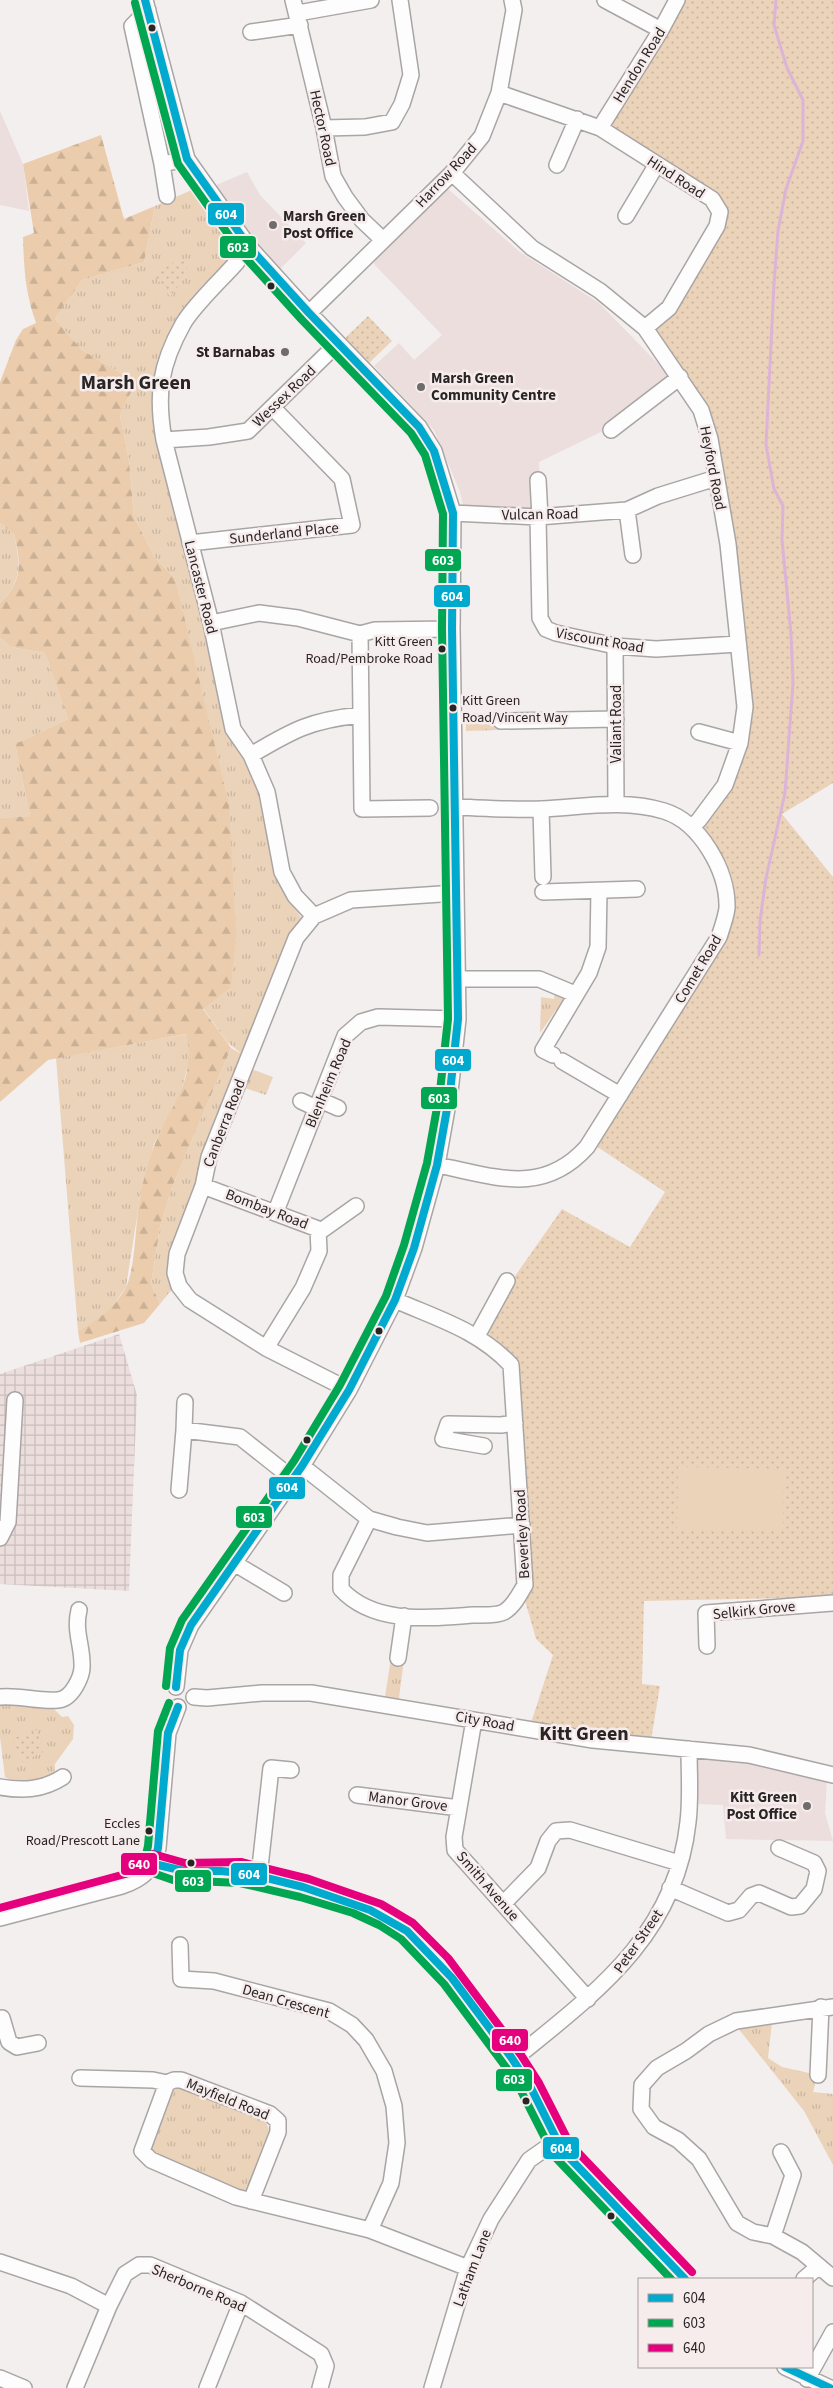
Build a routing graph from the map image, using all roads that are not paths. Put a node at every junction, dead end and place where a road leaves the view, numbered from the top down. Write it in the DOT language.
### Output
graph roads {
  1 [pos="371,0"];
  2 [pos="400,0"];
  3 [pos="512,0"];
  4 [pos="605,0"];
  5 [pos="677,0"];
  6 [pos="146,5"];
  7 [pos="297,13"];
  8 [pos="662,30"];
  9 [pos="251,32"];
  10 [pos="499,93"];
  11 [pos="577,119"];
  12 [pos="324,128"];
  13 [pos="600,128"];
  14 [pos="187,159"];
  15 [pos="162,164"];
  16 [pos="657,164"];
  17 [pos="557,165"];
  18 [pos="452,173"];
  19 [pos="167,196"];
  20 [pos="626,216"];
  21 [pos="383,240"];
  22 [pos="236,262"];
  23 [pos="309,313"];
  24 [pos="645,328"];
  25 [pos="338,343"];
  26 [pos="680,377"];
  27 [pos="274,408"];
  28 [pos="611,430"];
  29 [pos="164,440"];
  30 [pos="716,478"];
  31 [pos="538,480"];
  32 [pos="627,510"];
  33 [pos="453,513"];
  34 [pos="539,517"];
  35 [pos="190,543"];
  36 [pos="633,555"];
  37 [pos="211,623"];
  38 [pos="452,629"];
  39 [pos="360,634"];
  40 [pos="738,644"];
  41 [pos="615,646"];
  42 [pos="361,715"];
  43 [pos="616,719"];
  44 [pos="501,721"];
  45 [pos="699,732"];
  46 [pos="740,743"];
  47 [pos="251,755"];
  48 [pos="616,803"];
  49 [pos="454,807"];
  50 [pos="430,808"];
  51 [pos="541,809"];
  52 [pos="692,827"];
  53 [pos="637,890"];
  54 [pos="598,891"];
  55 [pos="456,893"];
  56 [pos="314,916"];
  57 [pos="458,979"];
  58 [pos="575,994"];
  59 [pos="458,1019"];
  60 [pos="620,1095"];
  61 [pos="301,1101"];
  62 [pos="318,1104"];
  63 [pos="338,1108"];
  64 [pos="437,1165"];
  65 [pos="203,1186"];
  66 [pos="356,1206"];
  67 [pos="276,1212"];
  68 [pos="318,1233"];
  69 [pos="507,1281"];
  70 [pos="395,1300"];
  71 [pos="477,1336"];
  72 [pos="266,1348"];
  73 [pos="349,1390"];
  74 [pos="15,1400"];
  75 [pos="185,1402"];
  76 [pos="515,1424"];
  77 [pos="184,1430"];
  78 [pos="484,1446"];
  79 [pos="302,1466"];
  80 [pos="293,1479"];
  81 [pos="179,1490"];
  82 [pos="369,1519"];
  83 [pos="522,1525"];
  84 [pos="0,1538"];
  85 [pos="234,1563"];
  86 [pos="284,1593"];
  87 [pos="833,1603"];
  88 [pos="79,1610"];
  89 [pos="404,1616"];
  90 [pos="707,1646"];
  91 [pos="398,1658"];
  92 [pos="176,1687"];
  93 [pos="194,1697"];
  94 [pos="0,1698"];
  95 [pos="178,1707"];
  96 [pos="474,1720"];
  97 [pos="689,1749"];
  98 [pos="290,1770"];
  99 [pos="833,1775"];
  100 [pos="65,1776"];
  101 [pos="0,1787"];
  102 [pos="357,1795"];
  103 [pos="459,1808"];
  104 [pos="779,1848"];
  105 [pos="679,1863"];
  106 [pos="154,1864"];
  107 [pos="259,1876"];
  108 [pos="670,1888"];
  109 [pos="503,1904"];
  110 [pos="0,1918"];
  111 [pos="180,1945"];
  112 [pos="588,2000"];
  113 [pos="827,2007"];
  114 [pos="5,2017"];
  115 [pos="38,2043"];
  116 [pos="513,2060"];
  117 [pos="818,2075"];
  118 [pos="80,2078"];
  119 [pos="167,2083"];
  120 [pos="556,2141"];
  121 [pos="781,2152"];
  122 [pos="251,2201"];
  123 [pos="370,2230"];
  124 [pos="773,2236"];
  125 [pos="0,2262"];
  126 [pos="819,2266"];
  127 [pos="468,2268"];
  128 [pos="684,2278"];
  129 [pos="805,2278"];
  130 [pos="833,2278"];
  131 [pos="241,2303"];
  132 [pos="109,2306"];
  133 [pos="833,2332"];
  134 [pos="787,2368"];
  135 [pos="0,2378"];
  136 [pos="807,2379"];
  137 [pos="24,2388"];
  138 [pos="75,2388"];
  139 [pos="207,2388"];
  140 [pos="320,2388"];
  141 [pos="432,2388"];
  142 [pos="830,2388"];
  1 -- 7 [label="street"];
  2 -- 12 [label="street"];
  3 -- 10 [label="street, Harrow Road"];
  4 -- 8 [label="street"];
  5 -- 8 [label="street, Hendon Road"];
  6 -- 14 [label="street"];
  6 -- 15 [label="street"];
  7 -- 9 [label="street"];
  7 -- 12 [label="street, Hector Road"];
  8 -- 13 [label="street, Hendon Road"];
  10 -- 11 [label="street, Hind Road"];
  10 -- 18 [label="street, Harrow Road"];
  11 -- 13 [label="street, Hind Road"];
  11 -- 17 [label="street"];
  12 -- 21 [label="street, Hector Road"];
  13 -- 16 [label="street, Hind Road"];
  14 -- 15 [label="street"];
  14 -- 23 [label="street"];
  15 -- 19 [label="street"];
  16 -- 20 [label="street"];
  16 -- 24 [label="street, Hind Road"];
  18 -- 21 [label="street, Harrow Road"];
  18 -- 24 [label="street, Heyford Road"];
  21 -- 23 [label="street, Harrow Road"];
  22 -- 29 [label="street, Lancaster Road"];
  23 -- 25 [label="street"];
  24 -- 26 [label="street, Heyford Road"];
  25 -- 27 [label="street, Wessex Road"];
  25 -- 33 [label="street"];
  26 -- 28 [label="street"];
  26 -- 30 [label="street, Heyford Road"];
  27 -- 29 [label="street, Wessex Road"];
  27 -- 35 [label="street, Sunderland Place"];
  29 -- 35 [label="street, Lancaster Road"];
  30 -- 32 [label="street, Vulcan Road"];
  30 -- 40 [label="street, Heyford Road"];
  31 -- 34 [label="street, Viscount Road"];
  32 -- 34 [label="street, Vulcan Road"];
  32 -- 36 [label="street"];
  33 -- 34 [label="street, Vulcan Road"];
  33 -- 38 [label="street"];
  34 -- 41 [label="street, Viscount Road"];
  35 -- 37 [label="street, Lancaster Road"];
  37 -- 39 [label="street"];
  37 -- 47 [label="street, Lancaster Road"];
  38 -- 39 [label="street"];
  38 -- 49 [label="street"];
  39 -- 42 [label="street"];
  40 -- 41 [label="street, Viscount Road"];
  40 -- 46 [label="street, Heyford Road"];
  41 -- 43 [label="street, Valiant Road"];
  42 -- 47 [label="street"];
  42 -- 50 [label="street"];
  43 -- 44 [label="street"];
  43 -- 48 [label="street, Valiant Road"];
  45 -- 46 [label="street"];
  46 -- 52 [label="street, Heyford Road"];
  47 -- 56 [label="street, Lancaster Road"];
  48 -- 51 [label="street, Comet Road"];
  48 -- 52 [label="street, Comet Road"];
  49 -- 51 [label="street, Comet Road"];
  49 -- 55 [label="street"];
  51 -- 54 [label="street"];
  52 -- 60 [label="street, Comet Road"];
  53 -- 54 [label="street"];
  54 -- 58 [label="street"];
  55 -- 56 [label="street, Canberra Road"];
  55 -- 57 [label="street"];
  56 -- 65 [label="street, Canberra Road"];
  57 -- 58 [label="street"];
  57 -- 59 [label="street"];
  58 -- 60 [label="street"];
  59 -- 62 [label="street, Blenheim Road"];
  59 -- 64 [label="street"];
  60 -- 64 [label="street, Comet Road"];
  61 -- 62 [label="street"];
  62 -- 63 [label="street"];
  62 -- 67 [label="street, Blenheim Road"];
  64 -- 70 [label="street"];
  65 -- 67 [label="street, Bombay Road"];
  65 -- 72 [label="street, Canberra Road"];
  66 -- 68 [label="street"];
  67 -- 68 [label="street, Bombay Road"];
  68 -- 72 [label="street, Bombay Road"];
  69 -- 71 [label="street"];
  70 -- 71 [label="street, Beverley Road"];
  70 -- 73 [label="street"];
  71 -- 76 [label="street, Beverley Road"];
  72 -- 73 [label="street, Canberra Road"];
  73 -- 79 [label="street"];
  74 -- 84 [label="street"];
  75 -- 77 [label="street"];
  76 -- 78 [label="street"];
  76 -- 83 [label="street, Beverley Road"];
  77 -- 80 [label="street"];
  77 -- 81 [label="street"];
  79 -- 80 [label="street"];
  79 -- 82 [label="street"];
  80 -- 85 [label="street"];
  82 -- 83 [label="street"];
  82 -- 89 [label="street, Beverley Road"];
  83 -- 89 [label="street, Beverley Road"];
  85 -- 86 [label="street"];
  85 -- 92 [label="street"];
  87 -- 90 [label="street, Selkirk Grove"];
  88 -- 94 [label="street"];
  89 -- 91 [label="street"];
  92 -- 93 [label="street"];
  92 -- 95 [label="street"];
  93 -- 95 [label="street"];
  93 -- 96 [label="street, City Road"];
  95 -- 106 [label="street"];
  96 -- 97 [label="street, City Road"];
  96 -- 103 [label="street, Smith Avenue"];
  97 -- 99 [label="street, City Road"];
  97 -- 105 [label="street, Peter Street"];
  98 -- 107 [label="street"];
  100 -- 101 [label="street"];
  102 -- 103 [label="street, Manor Grove"];
  103 -- 109 [label="street, Smith Avenue"];
  104 -- 108 [label="street"];
  105 -- 108 [label="street, Peter Street"];
  105 -- 109 [label="street"];
  106 -- 107 [label="street"];
  106 -- 110 [label="street"];
  107 -- 116 [label="street"];
  108 -- 112 [label="street, Peter Street"];
  109 -- 112 [label="street, Smith Avenue"];
  111 -- 123 [label="street, Dean Crescent"];
  112 -- 116 [label="street, Peter Street"];
  113 -- 117 [label="street"];
  113 -- 124 [label="street"];
  114 -- 115 [label="street"];
  116 -- 120 [label="street"];
  118 -- 119 [label="street"];
  119 -- 122 [label="street, Mayfield Road"];
  119 -- 122 [label="street, Mayfield Road"];
  120 -- 127 [label="street, Latham Lane"];
  120 -- 128 [label="street"];
  121 -- 124 [label="street"];
  122 -- 123 [label="street, Mayfield Road"];
  123 -- 127 [label="street, Mayfield Road"];
  124 -- 126 [label="street"];
  125 -- 132 [label="street"];
  126 -- 129 [label="street"];
  126 -- 130 [label="street"];
  127 -- 141 [label="street, Latham Lane"];
  131 -- 132 [label="street, Sherborne Road"];
  131 -- 139 [label="street"];
  131 -- 140 [label="street, Sherborne Road"];
  132 -- 138 [label="street, Sherborne Road"];
  133 -- 136 [label="street"];
  134 -- 136 [label="street"];
  135 -- 137 [label="street"];
  136 -- 142 [label="street"];
}
